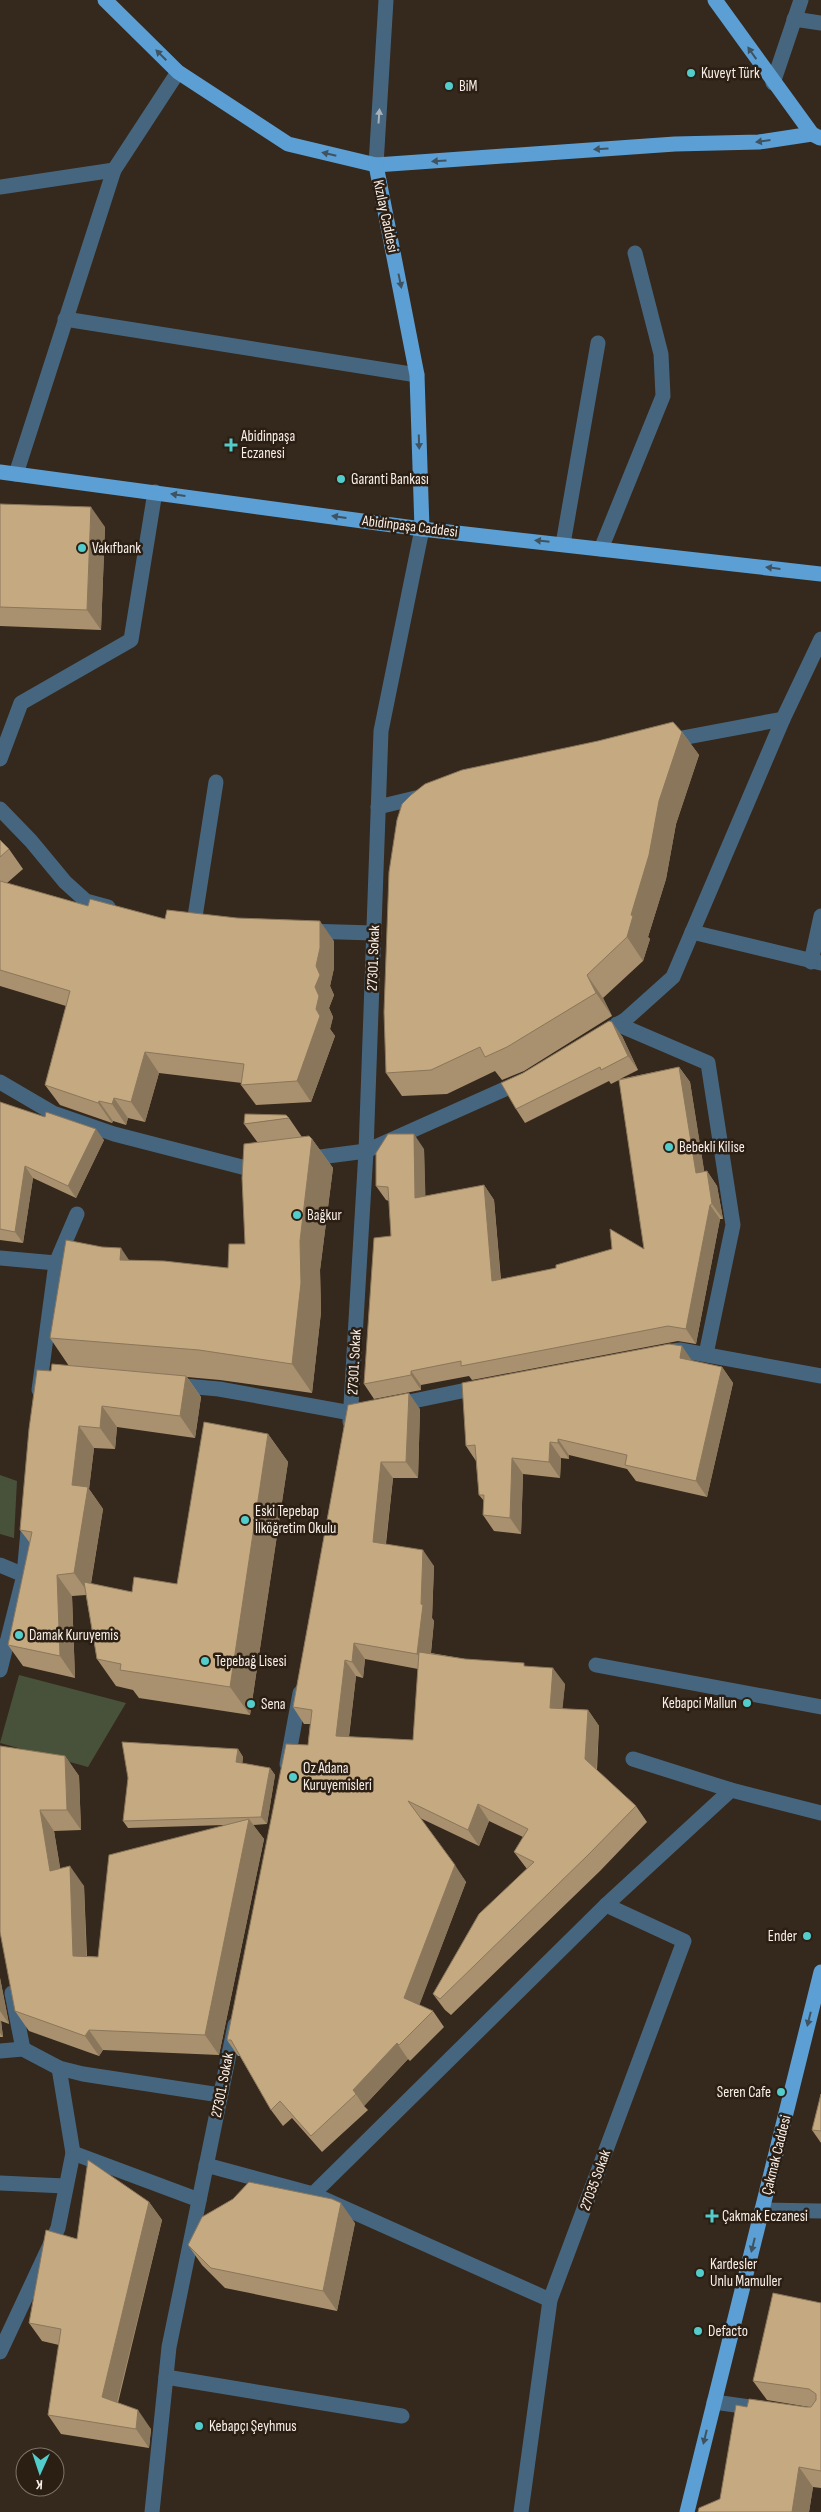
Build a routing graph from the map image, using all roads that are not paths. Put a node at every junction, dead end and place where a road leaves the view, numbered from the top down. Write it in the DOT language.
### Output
graph roads {
  1 [pos="105,0"];
  2 [pos="386,0"];
  3 [pos="715,0"];
  4 [pos="801,0"];
  5 [pos="794,19"];
  6 [pos="821,23"];
  7 [pos="178,72"];
  8 [pos="773,83"];
  9 [pos="816,136"];
  10 [pos="376,165"];
  11 [pos="114,170"];
  12 [pos="0,187"];
  13 [pos="635,253"];
  14 [pos="65,319"];
  15 [pos="598,343"];
  16 [pos="417,375"];
  17 [pos="0,472"];
  18 [pos="16,474"];
  19 [pos="155,492"];
  20 [pos="422,529"];
  21 [pos="563,544"];
  22 [pos="601,548"];
  23 [pos="821,574"];
  24 [pos="821,639"];
  25 [pos="782,719"];
  26 [pos="653,744"];
  27 [pos="0,760"];
  28 [pos="216,782"];
  29 [pos="435,794"];
  30 [pos="378,806"];
  31 [pos="0,809"];
  32 [pos="124,911"];
  33 [pos="821,916"];
  34 [pos="213,925"];
  35 [pos="289,930"];
  36 [pos="692,932"];
  37 [pos="374,934"];
  38 [pos="816,962"];
  39 [pos="617,1024"];
  40 [pos="586,1044"];
  41 [pos="536,1074"];
  42 [pos="0,1082"];
  43 [pos="366,1151"];
  44 [pos="76,1214"];
  45 [pos="0,1258"];
  46 [pos="56,1263"];
  47 [pos="706,1354"];
  48 [pos="647,1356"];
  49 [pos="41,1374"];
  50 [pos="60,1376"];
  51 [pos="821,1376"];
  52 [pos="160,1384"];
  53 [pos="494,1385"];
  54 [pos="38,1402"];
  55 [pos="352,1413"];
  56 [pos="348,1432"];
  57 [pos="30,1508"];
  58 [pos="0,1565"];
  59 [pos="24,1575"];
  60 [pos="596,1665"];
  61 [pos="0,1670"];
  62 [pos="303,1674"];
  63 [pos="821,1707"];
  64 [pos="633,1759"];
  65 [pos="284,1781"];
  66 [pos="730,1790"];
  67 [pos="821,1813"];
  68 [pos="606,1905"];
  69 [pos="821,1972"];
  70 [pos="9,1974"];
  71 [pos="238,2010"];
  72 [pos="23,2049"];
  73 [pos="0,2051"];
  74 [pos="59,2068"];
  75 [pos="220,2095"];
  76 [pos="73,2153"];
  77 [pos="206,2165"];
  78 [pos="0,2183"];
  79 [pos="65,2186"];
  80 [pos="313,2194"];
  81 [pos="199,2200"];
  82 [pos="762,2210"];
  83 [pos="821,2211"];
  84 [pos="550,2300"];
  85 [pos="0,2352"];
  86 [pos="166,2377"];
  87 [pos="714,2402"];
  88 [pos="772,2411"];
  89 [pos="402,2416"];
  90 [pos="152,2512"];
  91 [pos="520,2512"];
  92 [pos="687,2512"];
  7 -- 1 [label="main road, Kızılay Caddesi, one-way"];
  10 -- 2 [label="street, one-way"];
  8 -- 3 [label="main road, one-way"];
  4 -- 5 [label="street"];
  5 -- 6 [label="street"];
  5 -- 8 [label="street"];
  10 -- 7 [label="main road, Kızılay Caddesi, one-way"];
  7 -- 11 [label="street"];
  8 -- 9 [label="main road"];
  9 -- 10 [label="main road, one-way"];
  10 -- 16 [label="main road, Kızılay Caddesi, one-way"];
  11 -- 12 [label="street"];
  11 -- 14 [label="street"];
  13 -- 22 [label="street"];
  14 -- 16 [label="street"];
  14 -- 18 [label="street"];
  15 -- 21 [label="street"];
  16 -- 20 [label="main road, Kızılay Caddesi, one-way"];
  17 -- 18 [label="main road, Abidinpaşa Caddesi"];
  18 -- 19 [label="main road, Abidinpaşa Caddesi"];
  20 -- 19 [label="main road, Abidinpaşa Caddesi, one-way"];
  19 -- 27 [label="street"];
  21 -- 20 [label="main road, Abidinpaşa Caddesi, one-way"];
  20 -- 30 [label="street, 27301. Sokak"];
  21 -- 22 [label="main road, Abidinpaşa Caddesi"];
  23 -- 22 [label="main road, Abidinpaşa Caddesi, one-way"];
  24 -- 25 [label="street"];
  25 -- 26 [label="street"];
  25 -- 36 [label="street"];
  28 -- 34 [label="street"];
  29 -- 30 [label="street"];
  30 -- 37 [label="street, 27301. Sokak"];
  31 -- 32 [label="street"];
  33 -- 38 [label="street"];
  35 -- 37 [label="street"];
  36 -- 38 [label="street"];
  36 -- 39 [label="street"];
  37 -- 43 [label="street, 27301. Sokak"];
  39 -- 40 [label="street"];
  39 -- 47 [label="street"];
  41 -- 43 [label="street"];
  42 -- 43 [label="street"];
  43 -- 55 [label="street, 27301. Sokak"];
  44 -- 46 [label="street"];
  45 -- 46 [label="street"];
  46 -- 49 [label="street"];
  47 -- 48 [label="street"];
  47 -- 51 [label="street"];
  49 -- 50 [label="street"];
  49 -- 54 [label="street"];
  52 -- 55 [label="street"];
  53 -- 55 [label="street"];
  55 -- 56 [label="street, 27301. Sokak"];
  57 -- 59 [label="street"];
  58 -- 59 [label="street"];
  59 -- 61 [label="street"];
  60 -- 63 [label="street"];
  62 -- 65 [label="street"];
  64 -- 66 [label="street"];
  66 -- 67 [label="street"];
  66 -- 68 [label="street"];
  68 -- 80 [label="street"];
  68 -- 84 [label="street, 27035 Sokak"];
  69 -- 82 [label="main road, Çakmak Caddesi, one-way"];
  70 -- 72 [label="street"];
  71 -- 75 [label="street, 27301. Sokak"];
  72 -- 73 [label="street"];
  72 -- 74 [label="street"];
  74 -- 75 [label="street"];
  74 -- 76 [label="street"];
  75 -- 77 [label="street, 27301. Sokak"];
  76 -- 79 [label="street"];
  76 -- 81 [label="street"];
  77 -- 80 [label="street"];
  77 -- 81 [label="street, 27301. Sokak"];
  78 -- 79 [label="street"];
  79 -- 85 [label="street"];
  80 -- 84 [label="street"];
  81 -- 86 [label="street, 27301. Sokak"];
  82 -- 83 [label="street"];
  82 -- 87 [label="main road, Çakmak Caddesi, one-way"];
  84 -- 91 [label="street, 27035 Sokak"];
  86 -- 89 [label="street"];
  86 -- 90 [label="street, 27301. Sokak"];
  87 -- 88 [label="street"];
  87 -- 92 [label="main road, Çakmak Caddesi, one-way"];
}
